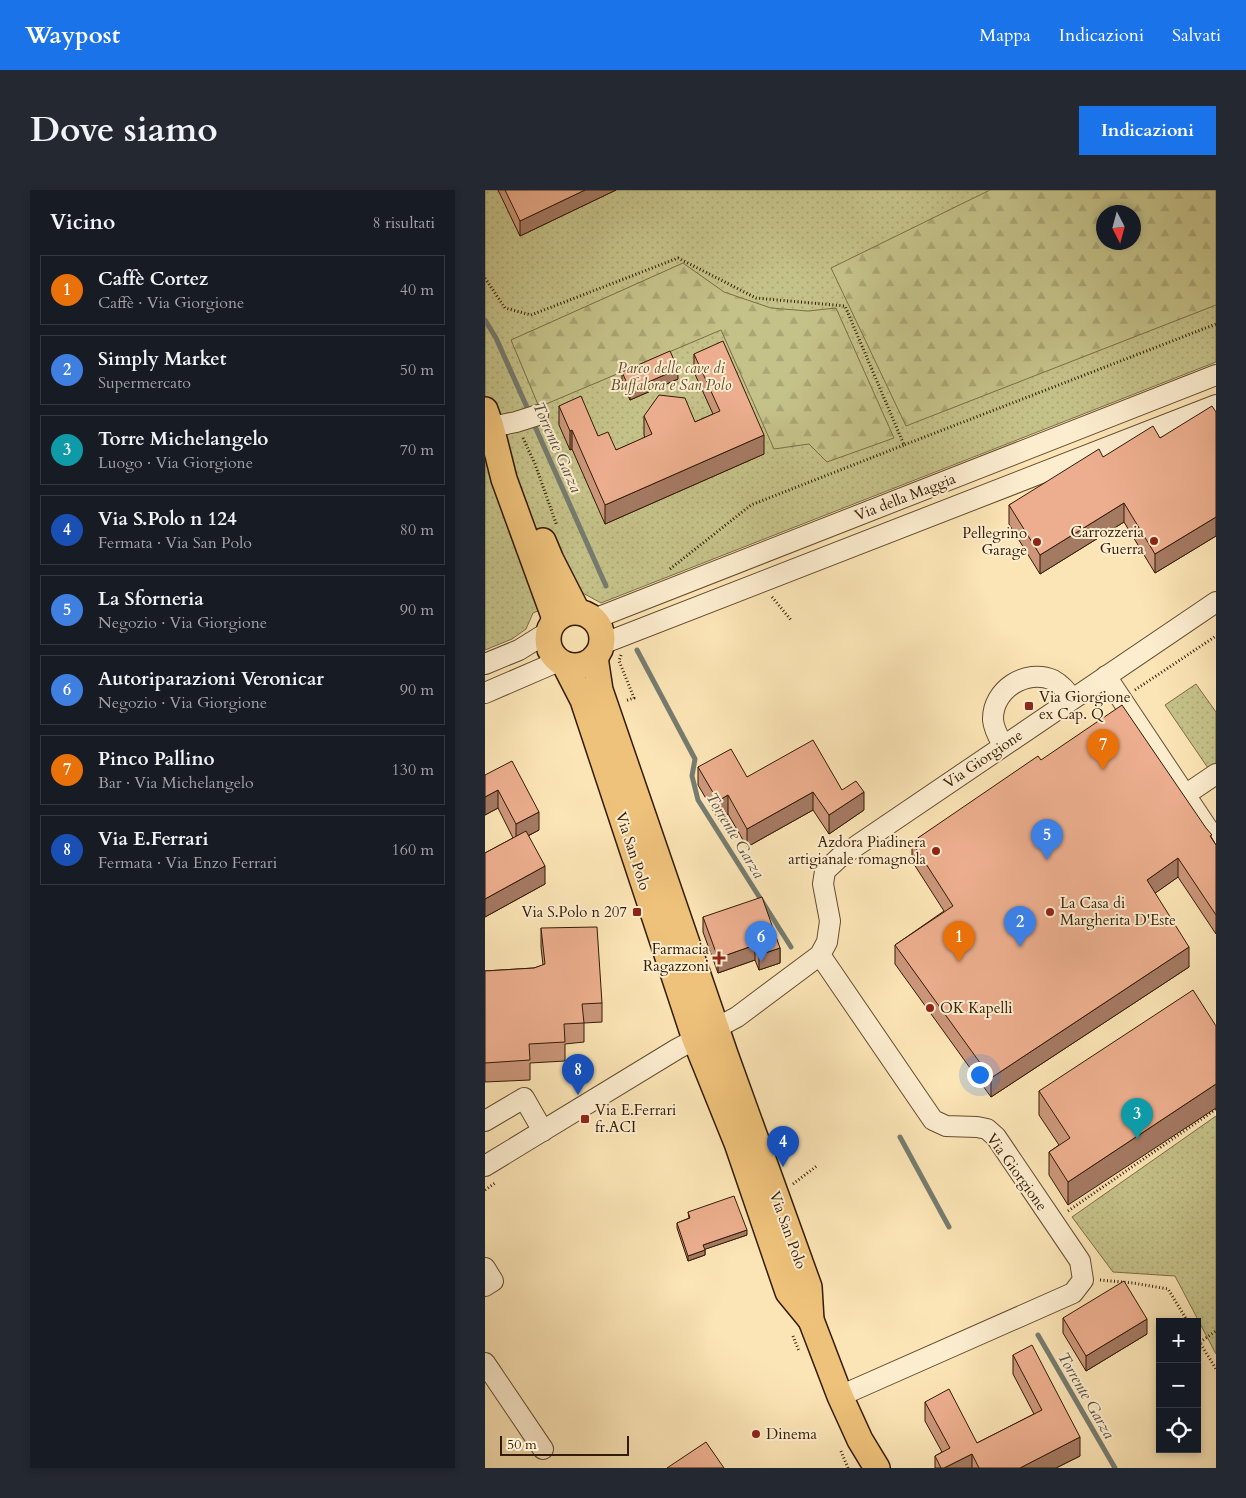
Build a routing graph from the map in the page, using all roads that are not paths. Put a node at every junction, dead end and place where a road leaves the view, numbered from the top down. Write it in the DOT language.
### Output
graph roads {
  1 [pos="1216,374"];
  2 [pos="1216,405"];
  3 [pos="488,419"];
  4 [pos="525,419"];
  5 [pos="1216,602"];
  6 [pos="569,620"];
  7 [pos="607,650"];
  8 [pos="562,663"];
  9 [pos="485,664"];
  10 [pos="1106,676"];
  11 [pos="485,694"];
  12 [pos="1073,699"];
  13 [pos="1003,746"];
  14 [pos="1216,774"];
  15 [pos="1185,795"];
  16 [pos="1216,841"];
  17 [pos="820,955"];
  18 [pos="706,1034"];
  19 [pos="485,1121"];
  20 [pos="543,1131"];
  21 [pos="485,1166"];
  22 [pos="485,1268"];
  23 [pos="485,1286"];
  24 [pos="485,1363"];
  25 [pos="840,1396"];
  26 [pos="543,1450"];
  27 [pos="877,1468"];
  1 -- 6 [label="street, Via della Maggia"];
  2 -- 7 [label="street, Via della Maggia"];
  3 -- 4 [label="street"];
  3 -- 6 [label="main road, Via San Polo"];
  5 -- 10 [label="street, Via Giorgione"];
  6 -- 7 [label="main road, Via San Polo"];
  6 -- 8 [label="main road, Via San Polo"];
  6 -- 9 [label="street, Via della Maggia"];
  7 -- 8 [label="main road"];
  7 -- 18 [label="main road, Via San Polo"];
  8 -- 11 [label="street"];
  8 -- 18 [label="main road, Via San Polo"];
  10 -- 12 [label="street, Via Giorgione"];
  10 -- 15 [label="street"];
  12 -- 13 [label="street, Via Giorgione"];
  12 -- 13 [label="street"];
  13 -- 17 [label="street, Via Giorgione"];
  14 -- 15 [label="street"];
  15 -- 16 [label="street"];
  17 -- 18 [label="street"];
  17 -- 25 [label="street, Via Giorgione"];
  18 -- 20 [label="street"];
  18 -- 25 [label="main road, Via San Polo"];
  19 -- 20 [label="street"];
  20 -- 21 [label="street"];
  22 -- 23 [label="street"];
  24 -- 26 [label="street"];
  25 -- 27 [label="main road, Via San Polo"];
}
